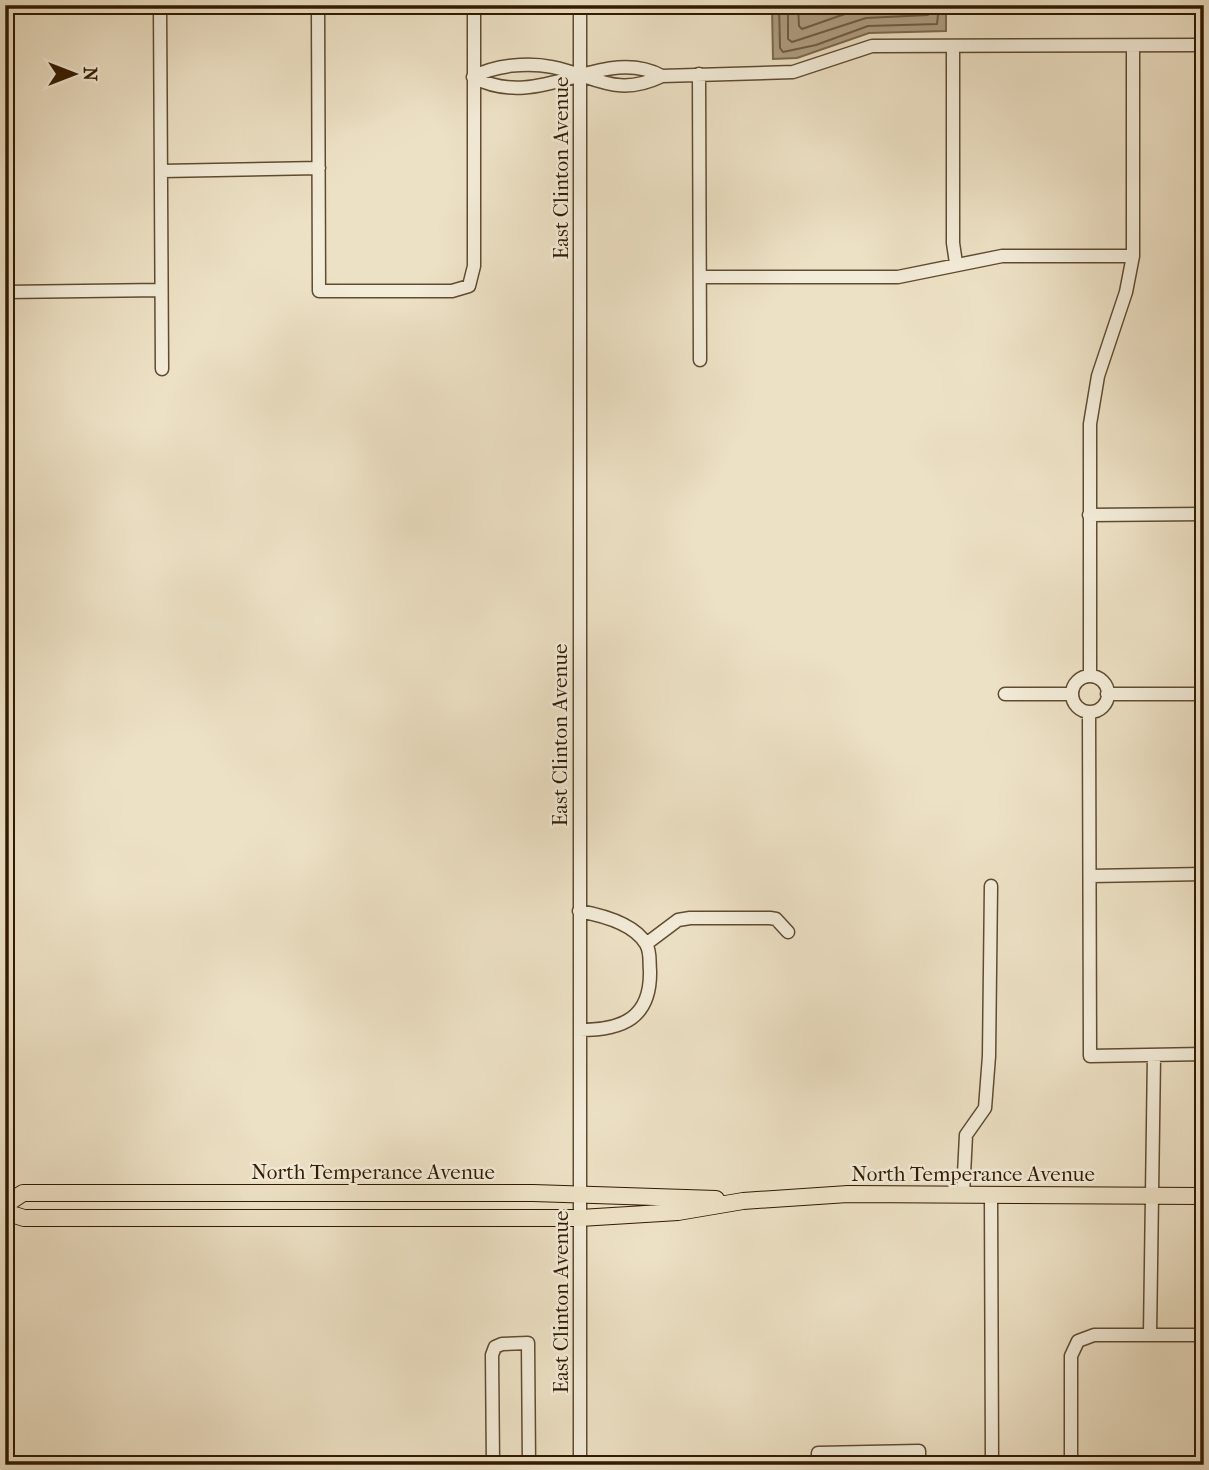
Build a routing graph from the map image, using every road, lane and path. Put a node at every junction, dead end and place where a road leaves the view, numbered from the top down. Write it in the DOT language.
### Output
graph roads {
  1 [pos="7,5"];
  2 [pos="160,5"];
  3 [pos="318,5"];
  4 [pos="474,5"];
  5 [pos="580,5"];
  6 [pos="1204,45"];
  7 [pos="953,46"];
  8 [pos="1133,46"];
  9 [pos="699,75"];
  10 [pos="581,76"];
  11 [pos="473,77"];
  12 [pos="319,168"];
  13 [pos="162,171"];
  14 [pos="1133,256"];
  15 [pos="956,263"];
  16 [pos="700,277"];
  17 [pos="161,290"];
  18 [pos="6,292"];
  19 [pos="700,360"];
  20 [pos="162,369"];
  21 [pos="1089,514"];
  22 [pos="1204,514"];
  23 [pos="1090,676"];
  24 [pos="1005,694"];
  25 [pos="1072,694"];
  26 [pos="1107,694"];
  27 [pos="1204,694"];
  28 [pos="1089,712"];
  29 [pos="1204,874"];
  30 [pos="1090,876"];
  31 [pos="991,887"];
  32 [pos="579,911"];
  33 [pos="788,932"];
  34 [pos="646,944"];
  35 [pos="580,1030"];
  36 [pos="1204,1054"];
  37 [pos="1154,1055"];
  38 [pos="580,1194"];
  39 [pos="963,1194"];
  40 [pos="990,1194"];
  41 [pos="1152,1196"];
  42 [pos="1204,1196"];
  43 [pos="743,1200"];
  44 [pos="5,1205"];
  45 [pos="5,1212"];
  46 [pos="580,1217"];
  47 [pos="1150,1335"];
  48 [pos="1204,1335"];
  49 [pos="493,1465"];
  50 [pos="529,1465"];
  51 [pos="580,1465"];
  52 [pos="818,1465"];
  53 [pos="919,1465"];
  54 [pos="992,1465"];
  55 [pos="1070,1465"];
  1 -- 18 [label="street"];
  2 -- 13 [label="street"];
  3 -- 12 [label="street"];
  4 -- 11 [label="street"];
  5 -- 10 [label="street, East Clinton Avenue"];
  6 -- 8 [label="street"];
  7 -- 8 [label="street"];
  7 -- 9 [label="street"];
  7 -- 15 [label="street"];
  8 -- 14 [label="street"];
  9 -- 10 [label="street"];
  9 -- 16 [label="street"];
  10 -- 11 [label="street"];
  10 -- 11 [label="street"];
  10 -- 32 [label="street, East Clinton Avenue"];
  11 -- 12 [label="street"];
  12 -- 13 [label="street"];
  13 -- 17 [label="street"];
  14 -- 15 [label="street"];
  14 -- 21 [label="street"];
  15 -- 16 [label="street"];
  16 -- 19 [label="street"];
  17 -- 18 [label="street"];
  17 -- 20 [label="street"];
  21 -- 22 [label="street"];
  21 -- 23 [label="street"];
  23 -- 25 [label="street"];
  23 -- 26 [label="street"];
  24 -- 25 [label="street"];
  25 -- 28 [label="street"];
  26 -- 27 [label="street"];
  26 -- 28 [label="street"];
  28 -- 30 [label="street"];
  29 -- 30 [label="street"];
  30 -- 37 [label="street"];
  31 -- 39 [label="street"];
  32 -- 34 [label="street"];
  32 -- 35 [label="street, East Clinton Avenue"];
  33 -- 34 [label="street"];
  34 -- 35 [label="street"];
  35 -- 38 [label="street, East Clinton Avenue"];
  36 -- 37 [label="street"];
  37 -- 41 [label="street"];
  38 -- 43 [label="main road, North Temperance Avenue"];
  38 -- 44 [label="main road, North Temperance Avenue"];
  38 -- 46 [label="street, East Clinton Avenue"];
  39 -- 40 [label="main road, North Temperance Avenue"];
  39 -- 43 [label="main road, North Temperance Avenue"];
  40 -- 41 [label="main road, North Temperance Avenue"];
  40 -- 54 [label="street"];
  41 -- 42 [label="main road, North Temperance Avenue"];
  41 -- 47 [label="street"];
  43 -- 46 [label="main road, North Temperance Avenue"];
  45 -- 46 [label="main road, North Temperance Avenue"];
  46 -- 51 [label="street, East Clinton Avenue"];
  47 -- 48 [label="street"];
  47 -- 55 [label="street"];
  49 -- 50 [label="street"];
  52 -- 53 [label="street"];
}
